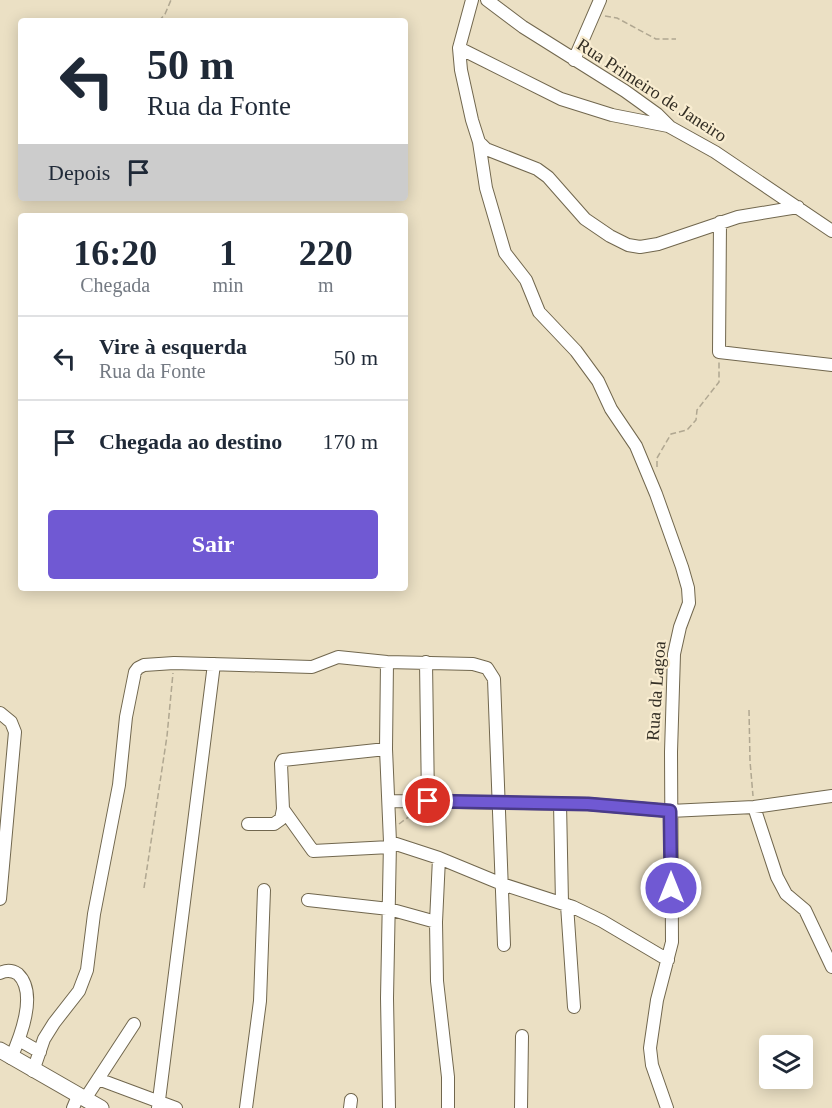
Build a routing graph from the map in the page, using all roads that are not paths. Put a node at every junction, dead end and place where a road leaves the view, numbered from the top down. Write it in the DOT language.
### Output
graph roads {
  1 [pos="472,0"];
  2 [pos="487,0"];
  3 [pos="600,0"];
  4 [pos="459,48"];
  5 [pos="574,60"];
  6 [pos="669,127"];
  7 [pos="479,142"];
  8 [pos="798,207"];
  9 [pos="720,222"];
  10 [pos="832,231"];
  11 [pos="832,365"];
  12 [pos="387,662"];
  13 [pos="426,662"];
  14 [pos="214,664"];
  15 [pos="0,713"];
  16 [pos="386,749"];
  17 [pos="832,796"];
  18 [pos="389,801"];
  19 [pos="428,801"];
  20 [pos="498,803"];
  21 [pos="560,803"];
  22 [pos="754,807"];
  23 [pos="283,809"];
  24 [pos="4,811"];
  25 [pos="670,811"];
  26 [pos="248,824"];
  27 [pos="390,840"];
  28 [pos="439,858"];
  29 [pos="502,884"];
  30 [pos="264,890"];
  31 [pos="0,899"];
  32 [pos="308,900"];
  33 [pos="565,904"];
  34 [pos="389,909"];
  35 [pos="436,922"];
  36 [pos="504,945"];
  37 [pos="668,960"];
  38 [pos="832,967"];
  39 [pos="0,973"];
  40 [pos="574,1007"];
  41 [pos="134,1024"];
  42 [pos="522,1036"];
  43 [pos="19,1040"];
  44 [pos="40,1052"];
  45 [pos="5,1054"];
  46 [pos="33,1071"];
  47 [pos="98,1079"];
  48 [pos="79,1101"];
  49 [pos="158,1105"];
  50 [pos="101,1108"];
  51 [pos="176,1108"];
  52 [pos="246,1108"];
  53 [pos="388,1108"];
  54 [pos="448,1108"];
  55 [pos="521,1108"];
  56 [pos="667,1108"];
  1 -- 4 [label="street"];
  2 -- 5 [label="street, Rua Primeiro de Janeiro"];
  3 -- 5 [label="street"];
  4 -- 6 [label="street"];
  4 -- 7 [label="street, Rua da Lagoa"];
  5 -- 6 [label="street, Rua Primeiro de Janeiro"];
  6 -- 8 [label="street, Rua Primeiro de Janeiro"];
  7 -- 9 [label="street"];
  7 -- 25 [label="street, Rua da Lagoa"];
  8 -- 9 [label="street"];
  8 -- 10 [label="street, Rua Primeiro de Janeiro"];
  9 -- 11 [label="street"];
  12 -- 13 [label="street"];
  12 -- 14 [label="street"];
  12 -- 16 [label="street"];
  13 -- 19 [label="street"];
  13 -- 20 [label="street"];
  14 -- 44 [label="street"];
  14 -- 49 [label="street"];
  15 -- 24 [label="street"];
  16 -- 18 [label="street"];
  16 -- 23 [label="street"];
  17 -- 22 [label="street"];
  18 -- 19 [label="street"];
  18 -- 27 [label="street"];
  19 -- 20 [label="street"];
  20 -- 21 [label="street"];
  20 -- 29 [label="street"];
  21 -- 25 [label="street"];
  21 -- 33 [label="street"];
  22 -- 25 [label="street"];
  22 -- 38 [label="street"];
  23 -- 26 [label="street"];
  23 -- 27 [label="street"];
  24 -- 31 [label="street"];
  25 -- 37 [label="street, Rua da Lagoa"];
  27 -- 28 [label="street"];
  27 -- 34 [label="street"];
  28 -- 29 [label="street"];
  28 -- 35 [label="street"];
  29 -- 33 [label="street"];
  29 -- 36 [label="street"];
  30 -- 52 [label="street"];
  32 -- 34 [label="street"];
  33 -- 37 [label="street"];
  33 -- 40 [label="street"];
  34 -- 35 [label="street"];
  34 -- 53 [label="street"];
  35 -- 54 [label="street"];
  37 -- 56 [label="street, Rua da Lagoa"];
  39 -- 43 [label="street"];
  41 -- 47 [label="street"];
  42 -- 55 [label="street"];
  43 -- 44 [label="street"];
  43 -- 45 [label="street"];
  44 -- 46 [label="street"];
  45 -- 46 [label="main road"];
  46 -- 48 [label="main road"];
  47 -- 48 [label="street"];
  47 -- 49 [label="street"];
  48 -- 50 [label="main road"];
  49 -- 51 [label="street"];
}
